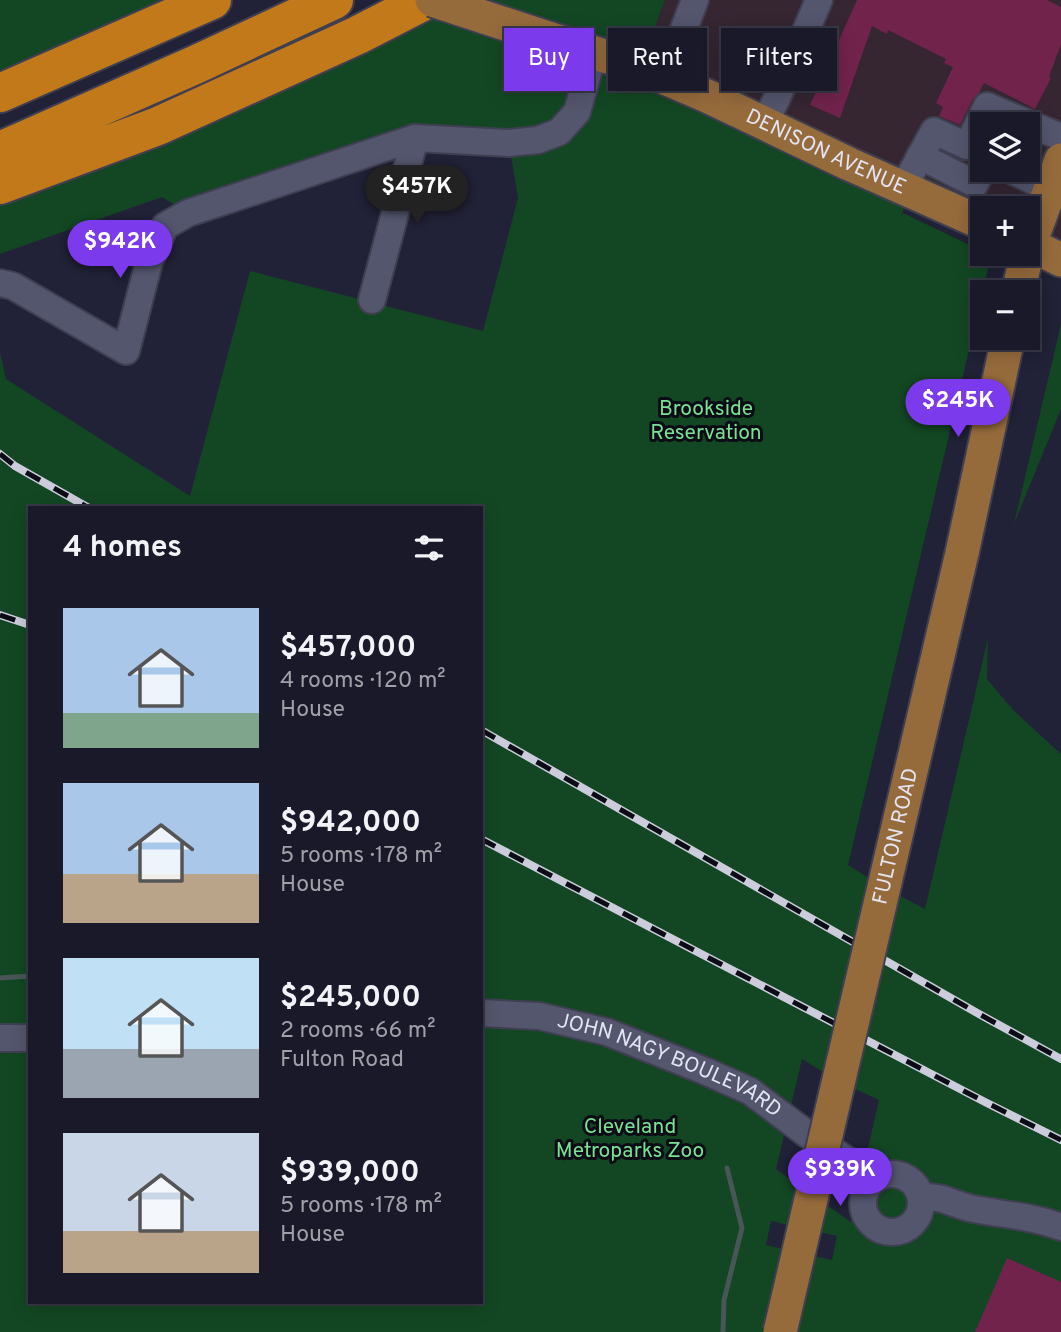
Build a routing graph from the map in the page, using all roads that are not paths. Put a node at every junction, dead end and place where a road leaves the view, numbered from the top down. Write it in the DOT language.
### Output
graph roads {
  1 [pos="175,0"];
  2 [pos="212,0"];
  3 [pos="334,0"];
  4 [pos="426,0"];
  5 [pos="432,0"];
  6 [pos="454,0"];
  7 [pos="695,0"];
  8 [pos="819,0"];
  9 [pos="517,28"];
  10 [pos="684,28"];
  11 [pos="358,35"];
  12 [pos="594,52"];
  13 [pos="608,57"];
  14 [pos="583,91"];
  15 [pos="693,91"];
  16 [pos="0,92"];
  17 [pos="764,124"];
  18 [pos="1040,131"];
  19 [pos="415,138"];
  20 [pos="1061,138"];
  21 [pos="929,150"];
  22 [pos="0,151"];
  23 [pos="970,161"];
  24 [pos="970,163"];
  25 [pos="1056,180"];
  26 [pos="0,186"];
  27 [pos="902,188"];
  28 [pos="970,218"];
  29 [pos="1040,219"];
  30 [pos="1040,252"];
  31 [pos="1061,260"];
  32 [pos="0,283"];
  33 [pos="372,300"];
  34 [pos="1005,350"];
  35 [pos="483,1013"];
  36 [pos="0,1038"];
  37 [pos="28,1038"];
  38 [pos="876,1179"];
  39 [pos="921,1198"];
  40 [pos="1061,1227"];
  41 [pos="780,1332"];
  1 -- 16 [label="highway"];
  2 -- 16 [label="highway"];
  3 -- 22 [label="highway"];
  4 -- 11 [label="highway"];
  5 -- 9 [label="main road, DENISON AVENUE, bridge"];
  6 -- 11 [label="highway"];
  7 -- 10 [label="street"];
  8 -- 17 [label="street"];
  11 -- 26 [label="highway"];
  12 -- 13 [label="main road, DENISON AVENUE"];
  14 -- 19 [label="street"];
  15 -- 17 [label="main road, DENISON AVENUE"];
  17 -- 27 [label="main road, DENISON AVENUE"];
  18 -- 20 [label="street"];
  19 -- 32 [label="street"];
  19 -- 33 [label="street"];
  21 -- 23 [label="street"];
  21 -- 24 [label="street"];
  21 -- 27 [label="street"];
  25 -- 29 [label="main road"];
  27 -- 28 [label="main road, DENISON AVENUE"];
  30 -- 31 [label="main road"];
  34 -- 41 [label="main road, FULTON ROAD, bridge"];
  35 -- 38 [label="street, JOHN NAGY BOULEVARD"];
  36 -- 37 [label="street"];
  38 -- 39 [label="street"];
  38 -- 39 [label="street"];
  39 -- 40 [label="street"];
}
